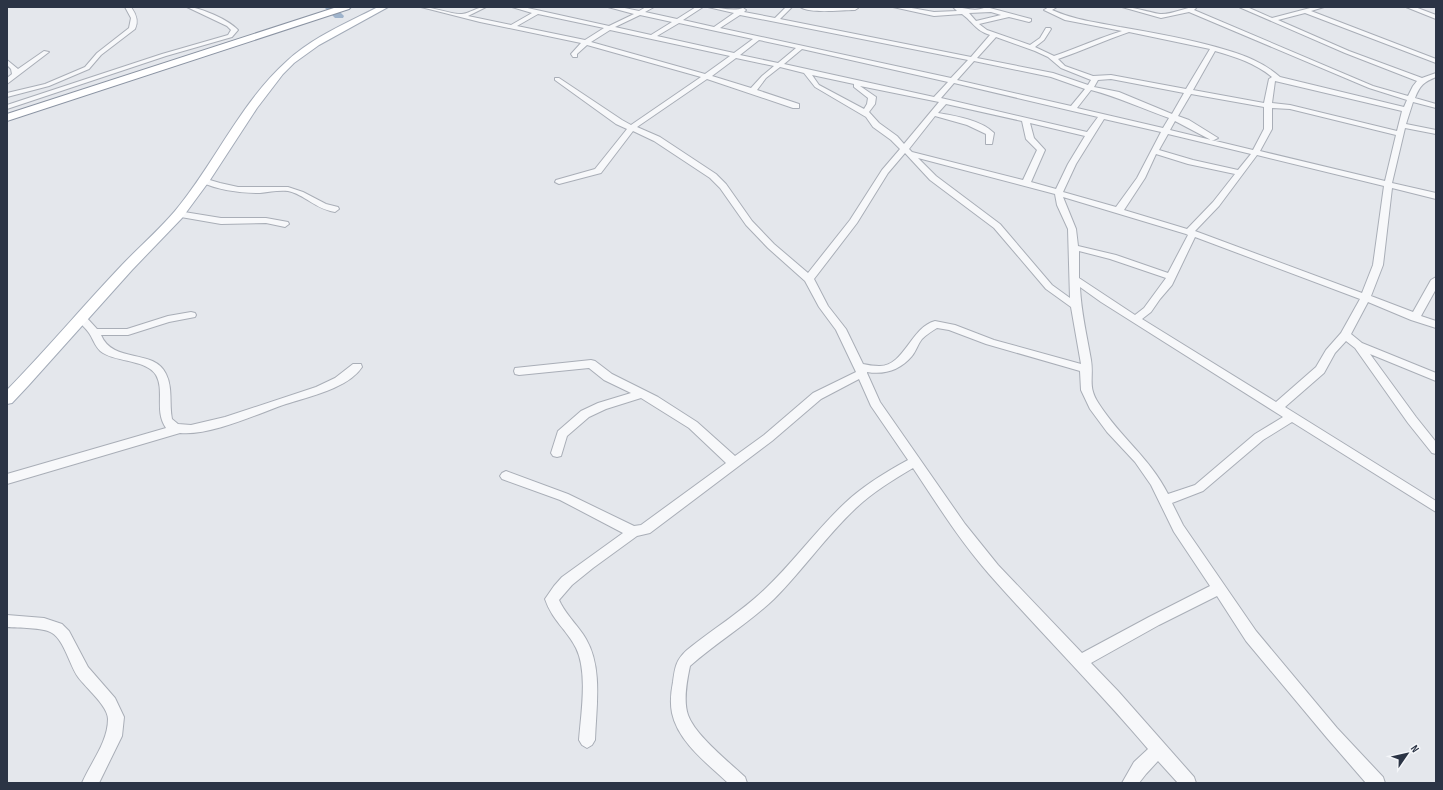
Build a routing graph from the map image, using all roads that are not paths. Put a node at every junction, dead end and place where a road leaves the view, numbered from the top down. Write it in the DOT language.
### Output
graph roads {
  1 [pos="128,7"];
  2 [pos="190,7"];
  3 [pos="346,7"];
  4 [pos="384,7"];
  5 [pos="424,7"];
  6 [pos="483,7"];
  7 [pos="515,7"];
  8 [pos="542,7"];
  9 [pos="611,7"];
  10 [pos="651,7"];
  11 [pos="700,7"];
  12 [pos="712,7"];
  13 [pos="746,7"];
  14 [pos="789,7"];
  15 [pos="803,7"];
  16 [pos="896,7"];
  17 [pos="978,7"];
  18 [pos="1054,7"];
  19 [pos="1125,7"];
  20 [pos="1242,7"];
  21 [pos="1321,7"];
  22 [pos="1409,7"];
  23 [pos="855,8"];
  24 [pos="958,8"];
  25 [pos="1192,8"];
  26 [pos="993,10"];
  27 [pos="1305,11"];
  28 [pos="536,12"];
  29 [pos="739,12"];
  30 [pos="640,13"];
  31 [pos="940,14"];
  32 [pos="1009,14"];
  33 [pos="462,16"];
  34 [pos="1436,17"];
  35 [pos="677,20"];
  36 [pos="776,20"];
  37 [pos="1029,20"];
  38 [pos="1270,20"];
  39 [pos="975,22"];
  40 [pos="512,28"];
  41 [pos="610,28"];
  42 [pos="715,29"];
  43 [pos="1048,29"];
  44 [pos="1129,30"];
  45 [pos="994,35"];
  46 [pos="652,37"];
  47 [pos="757,38"];
  48 [pos="586,43"];
  49 [pos="801,47"];
  50 [pos="1031,47"];
  51 [pos="1213,49"];
  52 [pos="46,52"];
  53 [pos="575,56"];
  54 [pos="735,56"];
  55 [pos="156,58"];
  56 [pos="971,58"];
  57 [pos="1052,59"];
  58 [pos="1436,61"];
  59 [pos="7,62"];
  60 [pos="779,65"];
  61 [pos="806,71"];
  62 [pos="77,73"];
  63 [pos="16,74"];
  64 [pos="707,76"];
  65 [pos="1435,76"];
  66 [pos="1093,78"];
  67 [pos="1277,78"];
  68 [pos="64,79"];
  69 [pos="557,79"];
  70 [pos="953,80"];
  71 [pos="1422,80"];
  72 [pos="847,81"];
  73 [pos="7,82"];
  74 [pos="7,88"];
  75 [pos="1090,88"];
  76 [pos="1188,90"];
  77 [pos="753,91"];
  78 [pos="7,95"];
  79 [pos="1410,99"];
  80 [pos="940,100"];
  81 [pos="1268,105"];
  82 [pos="7,106"];
  83 [pos="796,106"];
  84 [pos="1436,106"];
  85 [pos="1073,108"];
  86 [pos="1406,110"];
  87 [pos="866,112"];
  88 [pos="19,114"];
  89 [pos="934,114"];
  90 [pos="1103,115"];
  91 [pos="1174,117"];
  92 [pos="7,118"];
  93 [pos="1025,120"];
  94 [pos="633,127"];
  95 [pos="1401,129"];
  96 [pos="1166,130"];
  97 [pos="1436,132"];
  98 [pos="1089,135"];
  99 [pos="990,142"];
  100 [pos="1229,146"];
  101 [pos="906,151"];
  102 [pos="1154,151"];
  103 [pos="1256,152"];
  104 [pos="1240,173"];
  105 [pos="203,180"];
  106 [pos="559,182"];
  107 [pos="1026,183"];
  108 [pos="1388,184"];
  109 [pos="1059,192"];
  110 [pos="1436,196"];
  111 [pos="335,209"];
  112 [pos="1119,210"];
  113 [pos="178,214"];
  114 [pos="284,224"];
  115 [pos="1191,232"];
  116 [pos="1072,247"];
  117 [pos="1171,277"];
  118 [pos="809,279"];
  119 [pos="1074,279"];
  120 [pos="1436,280"];
  121 [pos="1365,298"];
  122 [pos="1076,306"];
  123 [pos="191,315"];
  124 [pos="1415,318"];
  125 [pos="82,319"];
  126 [pos="1135,319"];
  127 [pos="1436,325"];
  128 [pos="94,332"];
  129 [pos="1345,334"];
  130 [pos="1359,346"];
  131 [pos="357,367"];
  132 [pos="1085,369"];
  133 [pos="861,370"];
  134 [pos="519,371"];
  135 [pos="1436,377"];
  136 [pos="642,394"];
  137 [pos="7,399"];
  138 [pos="1277,408"];
  139 [pos="1292,417"];
  140 [pos="178,429"];
  141 [pos="1436,450"];
  142 [pos="557,453"];
  143 [pos="915,461"];
  144 [pos="734,463"];
  145 [pos="506,476"];
  146 [pos="7,479"];
  147 [pos="1165,500"];
  148 [pos="1436,507"];
  149 [pos="633,532"];
  150 [pos="1220,588"];
  151 [pos="7,621"];
  152 [pos="1081,661"];
  153 [pos="587,740"];
  154 [pos="1159,749"];
  155 [pos="90,783"];
  156 [pos="739,783"];
  157 [pos="1130,783"];
  158 [pos="1188,783"];
  159 [pos="1377,783"];
  1 -- 62 [label="street"];
  2 -- 55 [label="street"];
  3 -- 88 [label="highway"];
  4 -- 105 [label="main road"];
  5 -- 33 [label="street"];
  6 -- 33 [label="street"];
  7 -- 28 [label="street"];
  8 -- 28 [label="street"];
  9 -- 30 [label="street"];
  10 -- 30 [label="street"];
  11 -- 35 [label="street"];
  12 -- 29 [label="street"];
  13 -- 29 [label="street"];
  14 -- 36 [label="street"];
  15 -- 23 [label="street"];
  16 -- 31 [label="street"];
  17 -- 26 [label="street"];
  18 -- 44 [label="street"];
  19 -- 25 [label="street"];
  20 -- 38 [label="street"];
  21 -- 27 [label="street"];
  22 -- 34 [label="street"];
  24 -- 26 [label="street"];
  24 -- 31 [label="street"];
  24 -- 39 [label="street"];
  25 -- 79 [label="street"];
  26 -- 32 [label="street"];
  27 -- 38 [label="street"];
  27 -- 58 [label="street"];
  28 -- 40 [label="street"];
  28 -- 41 [label="street"];
  29 -- 36 [label="street"];
  29 -- 42 [label="street"];
  30 -- 35 [label="street"];
  30 -- 41 [label="street"];
  31 -- 39 [label="street"];
  32 -- 37 [label="street"];
  32 -- 39 [label="street"];
  33 -- 40 [label="street"];
  35 -- 42 [label="street"];
  35 -- 46 [label="street"];
  36 -- 56 [label="street"];
  38 -- 71 [label="street"];
  39 -- 45 [label="street"];
  40 -- 48 [label="street"];
  41 -- 46 [label="street"];
  41 -- 48 [label="street"];
  42 -- 47 [label="street"];
  43 -- 50 [label="street"];
  44 -- 51 [label="street"];
  44 -- 57 [label="street"];
  45 -- 50 [label="street"];
  45 -- 56 [label="street"];
  46 -- 54 [label="street"];
  47 -- 49 [label="street"];
  47 -- 54 [label="street"];
  48 -- 53 [label="street"];
  48 -- 64 [label="street"];
  49 -- 60 [label="street"];
  49 -- 70 [label="street"];
  50 -- 57 [label="street"];
  51 -- 67 [label="street"];
  51 -- 76 [label="street"];
  52 -- 63 [label="street"];
  54 -- 60 [label="street"];
  54 -- 64 [label="street"];
  55 -- 62 [label="street"];
  55 -- 82 [label="street"];
  56 -- 70 [label="street"];
  56 -- 75 [label="street"];
  57 -- 66 [label="street"];
  59 -- 63 [label="street"];
  60 -- 61 [label="street"];
  60 -- 77 [label="street"];
  61 -- 72 [label="street"];
  61 -- 87 [label="street"];
  62 -- 68 [label="street"];
  63 -- 73 [label="street"];
  64 -- 77 [label="street"];
  64 -- 94 [label="street"];
  65 -- 71 [label="street"];
  66 -- 75 [label="street"];
  66 -- 76 [label="street"];
  67 -- 81 [label="street"];
  67 -- 86 [label="street"];
  68 -- 74 [label="street"];
  68 -- 78 [label="street"];
  69 -- 94 [label="street"];
  70 -- 80 [label="street"];
  70 -- 85 [label="street"];
  71 -- 79 [label="street"];
  72 -- 80 [label="street"];
  72 -- 87 [label="street"];
  75 -- 85 [label="street"];
  75 -- 91 [label="street"];
  76 -- 81 [label="street"];
  76 -- 91 [label="street"];
  77 -- 83 [label="street"];
  79 -- 84 [label="street"];
  79 -- 86 [label="street"];
  80 -- 89 [label="street"];
  80 -- 93 [label="street"];
  81 -- 95 [label="street"];
  81 -- 103 [label="street"];
  82 -- 88 [label="street"];
  85 -- 90 [label="street"];
  86 -- 95 [label="street"];
  87 -- 101 [label="street"];
  88 -- 92 [label="highway"];
  89 -- 99 [label="street"];
  89 -- 101 [label="street"];
  90 -- 96 [label="street"];
  90 -- 98 [label="street"];
  91 -- 96 [label="street"];
  91 -- 100 [label="street"];
  93 -- 98 [label="street"];
  93 -- 107 [label="street"];
  94 -- 106 [label="street"];
  94 -- 118 [label="street"];
  95 -- 97 [label="street"];
  95 -- 108 [label="street"];
  96 -- 100 [label="street"];
  96 -- 102 [label="street"];
  98 -- 109 [label="street"];
  100 -- 103 [label="street"];
  101 -- 107 [label="street"];
  101 -- 118 [label="street"];
  101 -- 122 [label="street"];
  102 -- 104 [label="street"];
  102 -- 112 [label="street"];
  103 -- 104 [label="street"];
  103 -- 108 [label="street"];
  104 -- 115 [label="street"];
  105 -- 111 [label="street"];
  105 -- 113 [label="main road"];
  107 -- 109 [label="street"];
  108 -- 110 [label="street"];
  108 -- 121 [label="street"];
  109 -- 112 [label="street"];
  109 -- 116 [label="street"];
  112 -- 115 [label="street"];
  113 -- 114 [label="street"];
  113 -- 125 [label="main road"];
  115 -- 117 [label="street"];
  115 -- 121 [label="street"];
  116 -- 117 [label="street"];
  116 -- 119 [label="street"];
  117 -- 126 [label="street"];
  118 -- 133 [label="street"];
  119 -- 122 [label="street"];
  119 -- 126 [label="street"];
  120 -- 124 [label="street"];
  121 -- 124 [label="street"];
  121 -- 129 [label="street"];
  122 -- 132 [label="street"];
  123 -- 128 [label="street"];
  124 -- 127 [label="street"];
  125 -- 128 [label="street"];
  125 -- 137 [label="main road"];
  126 -- 138 [label="street"];
  128 -- 140 [label="street"];
  129 -- 130 [label="street"];
  129 -- 138 [label="street"];
  130 -- 135 [label="street"];
  130 -- 141 [label="street"];
  131 -- 140 [label="street"];
  132 -- 133 [label="street"];
  132 -- 147 [label="street"];
  133 -- 143 [label="street"];
  133 -- 144 [label="street"];
  134 -- 136 [label="street"];
  136 -- 142 [label="street"];
  136 -- 144 [label="street"];
  138 -- 139 [label="street"];
  139 -- 147 [label="street"];
  139 -- 148 [label="street"];
  140 -- 146 [label="street"];
  143 -- 152 [label="street"];
  143 -- 156 [label="street"];
  144 -- 149 [label="street"];
  145 -- 149 [label="street"];
  147 -- 150 [label="street"];
  149 -- 153 [label="street"];
  150 -- 152 [label="street"];
  150 -- 159 [label="street"];
  151 -- 155 [label="street"];
  152 -- 154 [label="street"];
  154 -- 157 [label="street"];
  154 -- 158 [label="street"];
}
